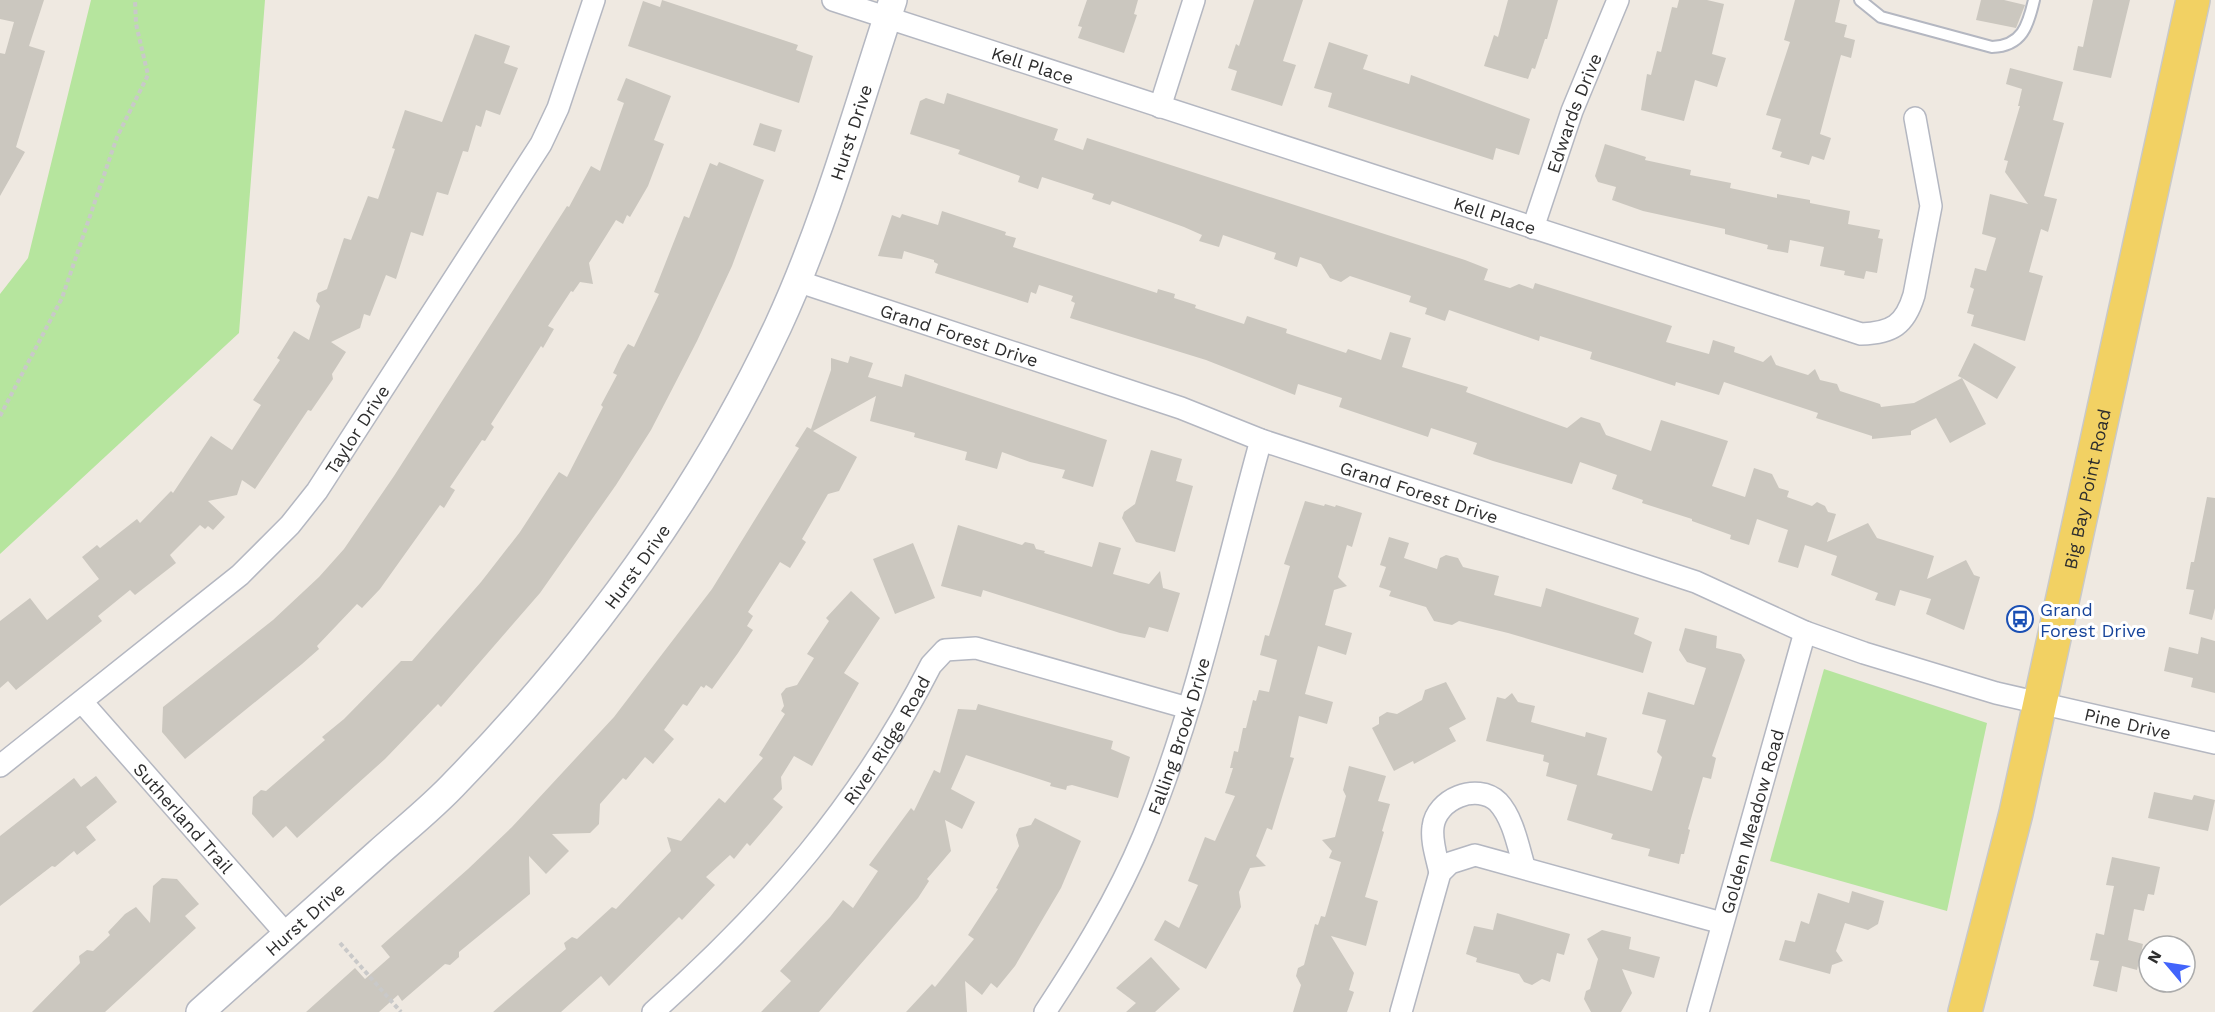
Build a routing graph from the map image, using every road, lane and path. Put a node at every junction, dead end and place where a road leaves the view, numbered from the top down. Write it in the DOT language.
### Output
graph roads {
  1 [pos="135,0"];
  2 [pos="594,0"];
  3 [pos="833,0"];
  4 [pos="1194,0"];
  5 [pos="1618,0"];
  6 [pos="1860,0"];
  7 [pos="2034,0"];
  8 [pos="2193,0"];
  9 [pos="890,9"];
  10 [pos="1160,107"];
  11 [pos="1915,118"];
  12 [pos="1533,228"];
  13 [pos="797,281"];
  14 [pos="0,416"];
  15 [pos="1261,440"];
  16 [pos="1805,632"];
  17 [pos="82,702"];
  18 [pos="2040,704"];
  19 [pos="1188,708"];
  20 [pos="2215,743"];
  21 [pos="0,766"];
  22 [pos="1524,866"];
  23 [pos="1440,873"];
  24 [pos="1722,923"];
  25 [pos="286,935"];
  26 [pos="340,943"];
  27 [pos="200,1012"];
  28 [pos="401,1012"];
  29 [pos="654,1012"];
  30 [pos="1045,1012"];
  31 [pos="1401,1012"];
  32 [pos="1698,1012"];
  33 [pos="1965,1012"];
  1 -- 14 [label="path"];
  2 -- 17 [label="street, Taylor Drive"];
  3 -- 9 [label="street, Kell Place"];
  4 -- 10 [label="street"];
  5 -- 12 [label="street, Edwards Drive"];
  6 -- 7 [label="lane"];
  8 -- 18 [label="main road, Big Bay Point Road"];
  9 -- 10 [label="street, Kell Place"];
  9 -- 13 [label="street, Hurst Drive"];
  10 -- 12 [label="street, Kell Place"];
  11 -- 12 [label="street, Kell Place"];
  13 -- 15 [label="street, Grand Forest Drive"];
  13 -- 25 [label="street, Hurst Drive"];
  15 -- 16 [label="street, Grand Forest Drive"];
  15 -- 19 [label="street, Falling Brook Drive"];
  16 -- 18 [label="street, Grand Forest Drive"];
  16 -- 24 [label="street, Golden Meadow Road"];
  17 -- 21 [label="street, Taylor Drive"];
  17 -- 25 [label="street, Sutherland Trail"];
  18 -- 20 [label="street, Pine Drive"];
  18 -- 33 [label="main road, Big Bay Point Road"];
  19 -- 29 [label="street, River Ridge Road"];
  19 -- 30 [label="street, Falling Brook Drive"];
  22 -- 23 [label="street"];
  22 -- 23 [label="street"];
  22 -- 24 [label="street"];
  23 -- 31 [label="street"];
  24 -- 32 [label="street, Golden Meadow Road"];
  25 -- 27 [label="street, Hurst Drive"];
  26 -- 28 [label="path"];
}
